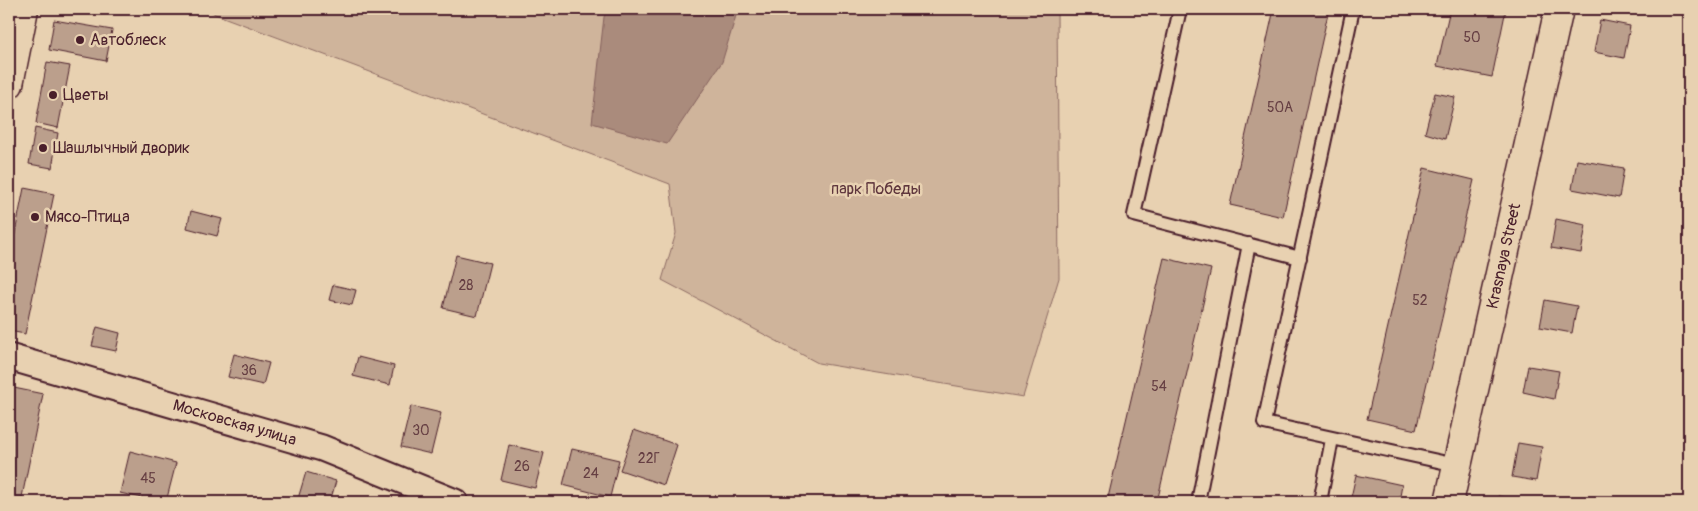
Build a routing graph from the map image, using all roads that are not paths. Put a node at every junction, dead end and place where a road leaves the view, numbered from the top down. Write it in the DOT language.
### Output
graph roads {
  1 [pos="24,9"];
  2 [pos="1180,9"];
  3 [pos="1353,9"];
  4 [pos="1559,9"];
  5 [pos="9,84"];
  6 [pos="1249,244"];
  7 [pos="1300,258"];
  8 [pos="9,357"];
  9 [pos="1332,439"];
  10 [pos="1456,465"];
  11 [pos="455,502"];
  12 [pos="1198,502"];
  13 [pos="1320,502"];
  14 [pos="1449,502"];
  1 -- 5 [label="street"];
  2 -- 6 [label="lane"];
  3 -- 7 [label="lane"];
  4 -- 10 [label="street, Krasnaya Street"];
  6 -- 7 [label="lane"];
  6 -- 12 [label="lane"];
  7 -- 9 [label="lane"];
  8 -- 11 [label="street, Московская улица"];
  9 -- 10 [label="lane"];
  9 -- 13 [label="lane"];
  10 -- 14 [label="street, Krasnaya Street"];
}
